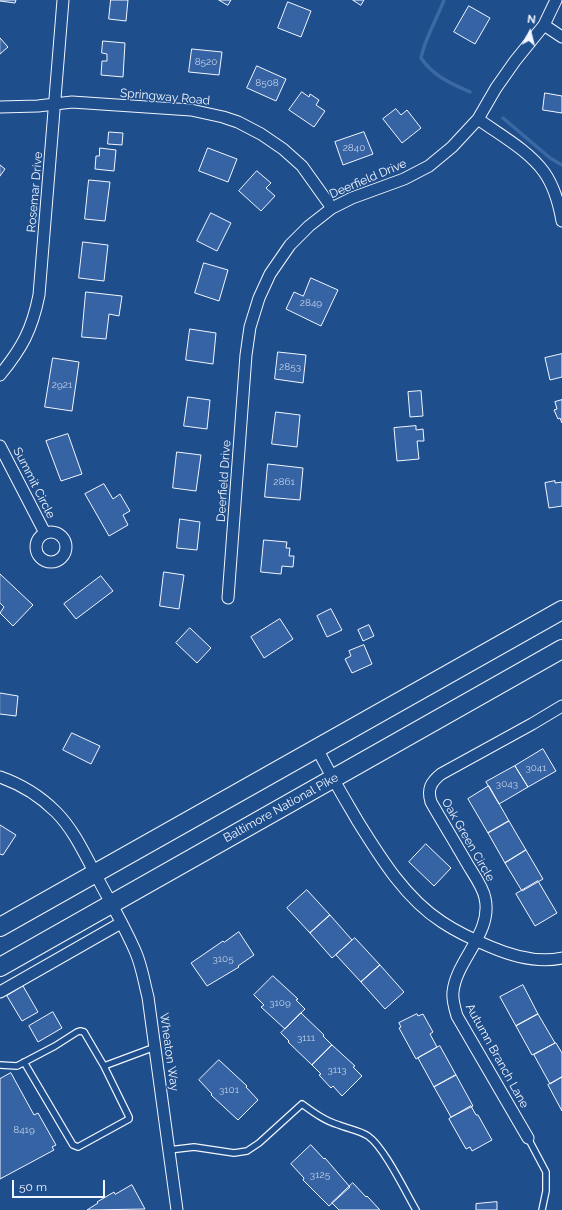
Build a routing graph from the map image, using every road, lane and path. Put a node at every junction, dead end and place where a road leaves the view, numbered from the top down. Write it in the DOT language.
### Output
graph roads {
  1 [pos="63,0"];
  2 [pos="556,0"];
  3 [pos="544,25"];
  4 [pos="562,38"];
  5 [pos="55,104"];
  6 [pos="0,107"];
  7 [pos="478,119"];
  8 [pos="332,208"];
  9 [pos="562,221"];
  10 [pos="0,375"];
  11 [pos="0,446"];
  12 [pos="45,533"];
  13 [pos="228,598"];
  14 [pos="562,610"];
  15 [pos="562,649"];
  16 [pos="562,706"];
  17 [pos="317,748"];
  18 [pos="0,777"];
  19 [pos="332,778"];
  20 [pos="95,874"];
  21 [pos="111,903"];
  22 [pos="121,923"];
  23 [pos="0,927"];
  24 [pos="476,941"];
  25 [pos="562,958"];
  26 [pos="0,967"];
  27 [pos="0,992"];
  28 [pos="155,1047"];
  29 [pos="24,1062"];
  30 [pos="0,1065"];
  31 [pos="104,1066"];
  32 [pos="528,1138"];
  33 [pos="169,1150"];
  34 [pos="177,1210"];
  35 [pos="416,1210"];
  36 [pos="542,1210"];
  1 -- 5 [label="street, Rosemar Drive"];
  2 -- 3 [label="street, Deerfield Drive"];
  3 -- 4 [label="street"];
  3 -- 7 [label="street, Deerfield Drive"];
  5 -- 6 [label="street, Springway Road"];
  5 -- 8 [label="street, Springway Road"];
  5 -- 10 [label="street, Rosemar Drive"];
  7 -- 8 [label="street, Deerfield Drive"];
  7 -- 9 [label="street"];
  8 -- 13 [label="street, Deerfield Drive"];
  11 -- 12 [label="street, Summit Circle"];
  14 -- 17 [label="main road"];
  15 -- 19 [label="main road, Baltimore National Pike"];
  16 -- 24 [label="street, Oak Green Circle"];
  17 -- 19 [label="street"];
  17 -- 20 [label="main road"];
  18 -- 20 [label="street, Wheaton Way"];
  19 -- 21 [label="main road, Baltimore National Pike"];
  19 -- 24 [label="street"];
  20 -- 21 [label="street, Wheaton Way"];
  20 -- 23 [label="main road"];
  21 -- 22 [label="street, Wheaton Way"];
  21 -- 26 [label="main road, Baltimore National Pike"];
  22 -- 27 [label="street"];
  22 -- 28 [label="street, Wheaton Way"];
  24 -- 25 [label="street"];
  24 -- 32 [label="street, Autumn Branch Lane"];
  28 -- 31 [label="lane"];
  28 -- 33 [label="street, Wheaton Way"];
  29 -- 30 [label="lane"];
  29 -- 31 [label="lane"];
  29 -- 31 [label="lane"];
  32 -- 36 [label="lane"];
  33 -- 34 [label="street, Wheaton Way"];
  33 -- 35 [label="lane"];
}
